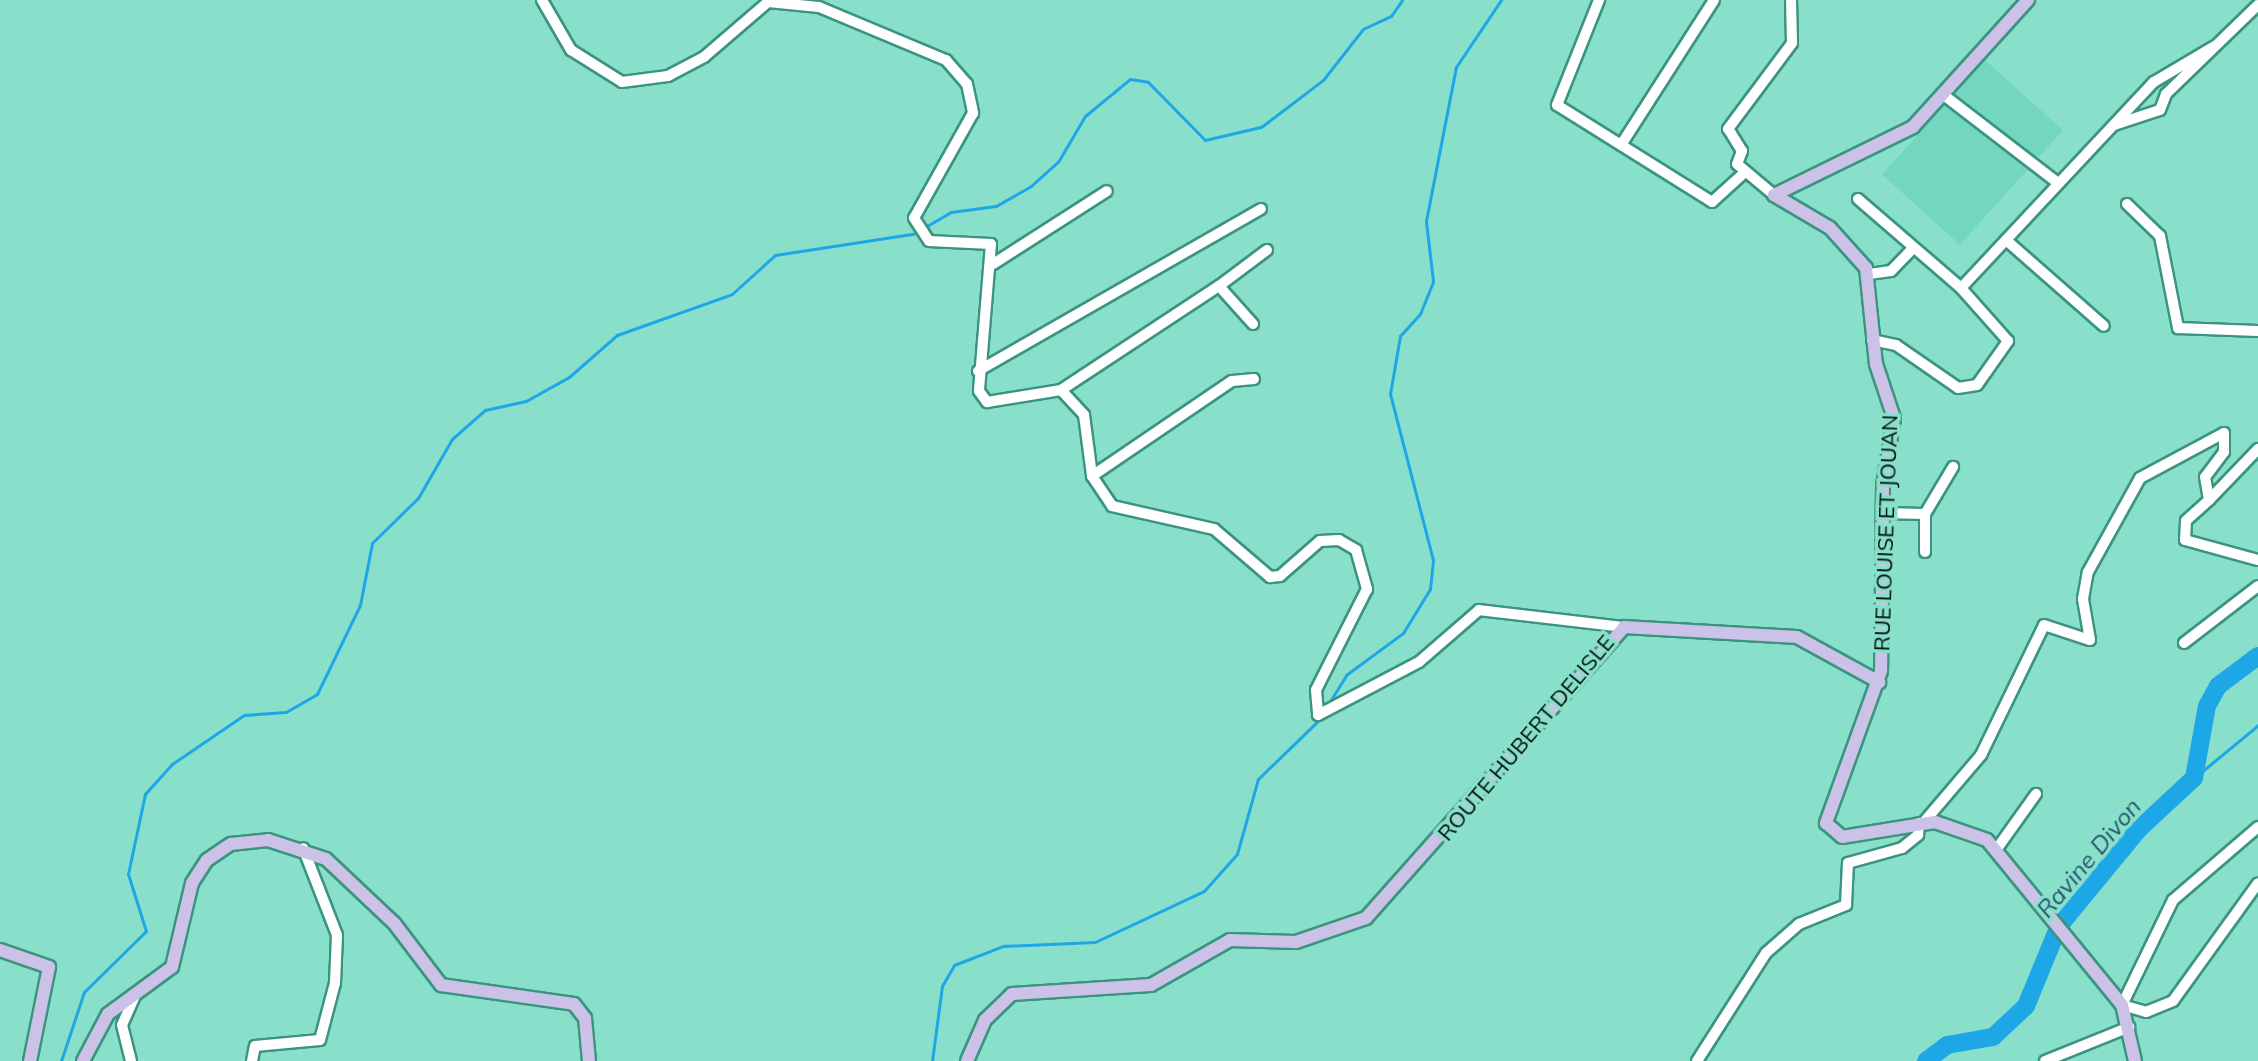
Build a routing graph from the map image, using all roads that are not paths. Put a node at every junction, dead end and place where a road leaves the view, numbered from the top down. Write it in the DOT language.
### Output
graph roads {
  1 [pos="542,0"];
  2 [pos="1599,0"];
  3 [pos="1714,0"];
  4 [pos="1791,0"];
  5 [pos="2028,0"];
  6 [pos="2258,5"];
  7 [pos="2213,47"];
  8 [pos="1945,96"];
  9 [pos="2114,125"];
  10 [pos="1621,145"];
  11 [pos="1744,173"];
  12 [pos="2058,183"];
  13 [pos="1107,191"];
  14 [pos="1774,195"];
  15 [pos="1858,199"];
  16 [pos="2127,204"];
  17 [pos="1261,209"];
  18 [pos="2006,240"];
  19 [pos="1913,248"];
  20 [pos="1267,250"];
  21 [pos="993,264"];
  22 [pos="1869,274"];
  23 [pos="1219,286"];
  24 [pos="1961,288"];
  25 [pos="1253,324"];
  26 [pos="2104,326"];
  27 [pos="2258,331"];
  28 [pos="1872,340"];
  29 [pos="978,371"];
  30 [pos="1254,379"];
  31 [pos="1061,390"];
  32 [pos="2258,449"];
  33 [pos="1953,467"];
  34 [pos="1092,476"];
  35 [pos="2209,500"];
  36 [pos="1882,513"];
  37 [pos="1925,514"];
  38 [pos="1925,552"];
  39 [pos="2258,560"];
  40 [pos="2258,586"];
  41 [pos="1624,627"];
  42 [pos="2184,643"];
  43 [pos="1879,682"];
  44 [pos="2036,794"];
  45 [pos="1922,822"];
  46 [pos="2258,827"];
  47 [pos="302,846"];
  48 [pos="1996,850"];
  49 [pos="2258,883"];
  50 [pos="0,950"];
  51 [pos="136,994"];
  52 [pos="2122,1005"];
  53 [pos="2129,1027"];
  54 [pos="30,1061"];
  55 [pos="83,1061"];
  56 [pos="131,1061"];
  57 [pos="252,1061"];
  58 [pos="589,1061"];
  59 [pos="967,1061"];
  60 [pos="1697,1061"];
  61 [pos="2045,1061"];
  62 [pos="2135,1061"];
  1 -- 21 [label="street"];
  2 -- 10 [label="street"];
  3 -- 10 [label="street"];
  4 -- 11 [label="street"];
  5 -- 8 [label="main road"];
  6 -- 7 [label="street"];
  7 -- 9 [label="street"];
  7 -- 9 [label="street"];
  8 -- 12 [label="street"];
  8 -- 14 [label="main road"];
  9 -- 12 [label="street"];
  10 -- 11 [label="street"];
  11 -- 14 [label="street"];
  12 -- 18 [label="street"];
  13 -- 21 [label="street"];
  14 -- 22 [label="main road"];
  15 -- 19 [label="street"];
  16 -- 27 [label="street"];
  17 -- 29 [label="street"];
  18 -- 24 [label="street"];
  18 -- 26 [label="street"];
  19 -- 22 [label="street"];
  19 -- 24 [label="street"];
  20 -- 23 [label="street"];
  21 -- 29 [label="street"];
  22 -- 28 [label="main road, RUE LOUISE ET JOUAN"];
  23 -- 25 [label="street"];
  23 -- 31 [label="street"];
  24 -- 28 [label="street"];
  28 -- 36 [label="main road, RUE LOUISE ET JOUAN"];
  29 -- 31 [label="street"];
  30 -- 34 [label="street"];
  31 -- 34 [label="street"];
  32 -- 35 [label="street"];
  33 -- 37 [label="street"];
  34 -- 41 [label="street"];
  35 -- 39 [label="street"];
  35 -- 45 [label="street"];
  36 -- 37 [label="street"];
  36 -- 43 [label="main road, RUE LOUISE ET JOUAN"];
  37 -- 38 [label="street"];
  40 -- 42 [label="street"];
  41 -- 43 [label="main road, ROUTE HUBERT DELISLE"];
  41 -- 59 [label="main road, ROUTE HUBERT DELISLE"];
  43 -- 45 [label="main road"];
  44 -- 48 [label="street"];
  45 -- 48 [label="main road"];
  45 -- 60 [label="street"];
  46 -- 52 [label="street"];
  47 -- 51 [label="main road"];
  47 -- 57 [label="street"];
  47 -- 58 [label="main road"];
  48 -- 52 [label="main road"];
  49 -- 52 [label="street"];
  50 -- 54 [label="main road"];
  51 -- 55 [label="main road"];
  51 -- 56 [label="street"];
  52 -- 53 [label="main road"];
  53 -- 61 [label="street"];
  53 -- 62 [label="main road"];
}
